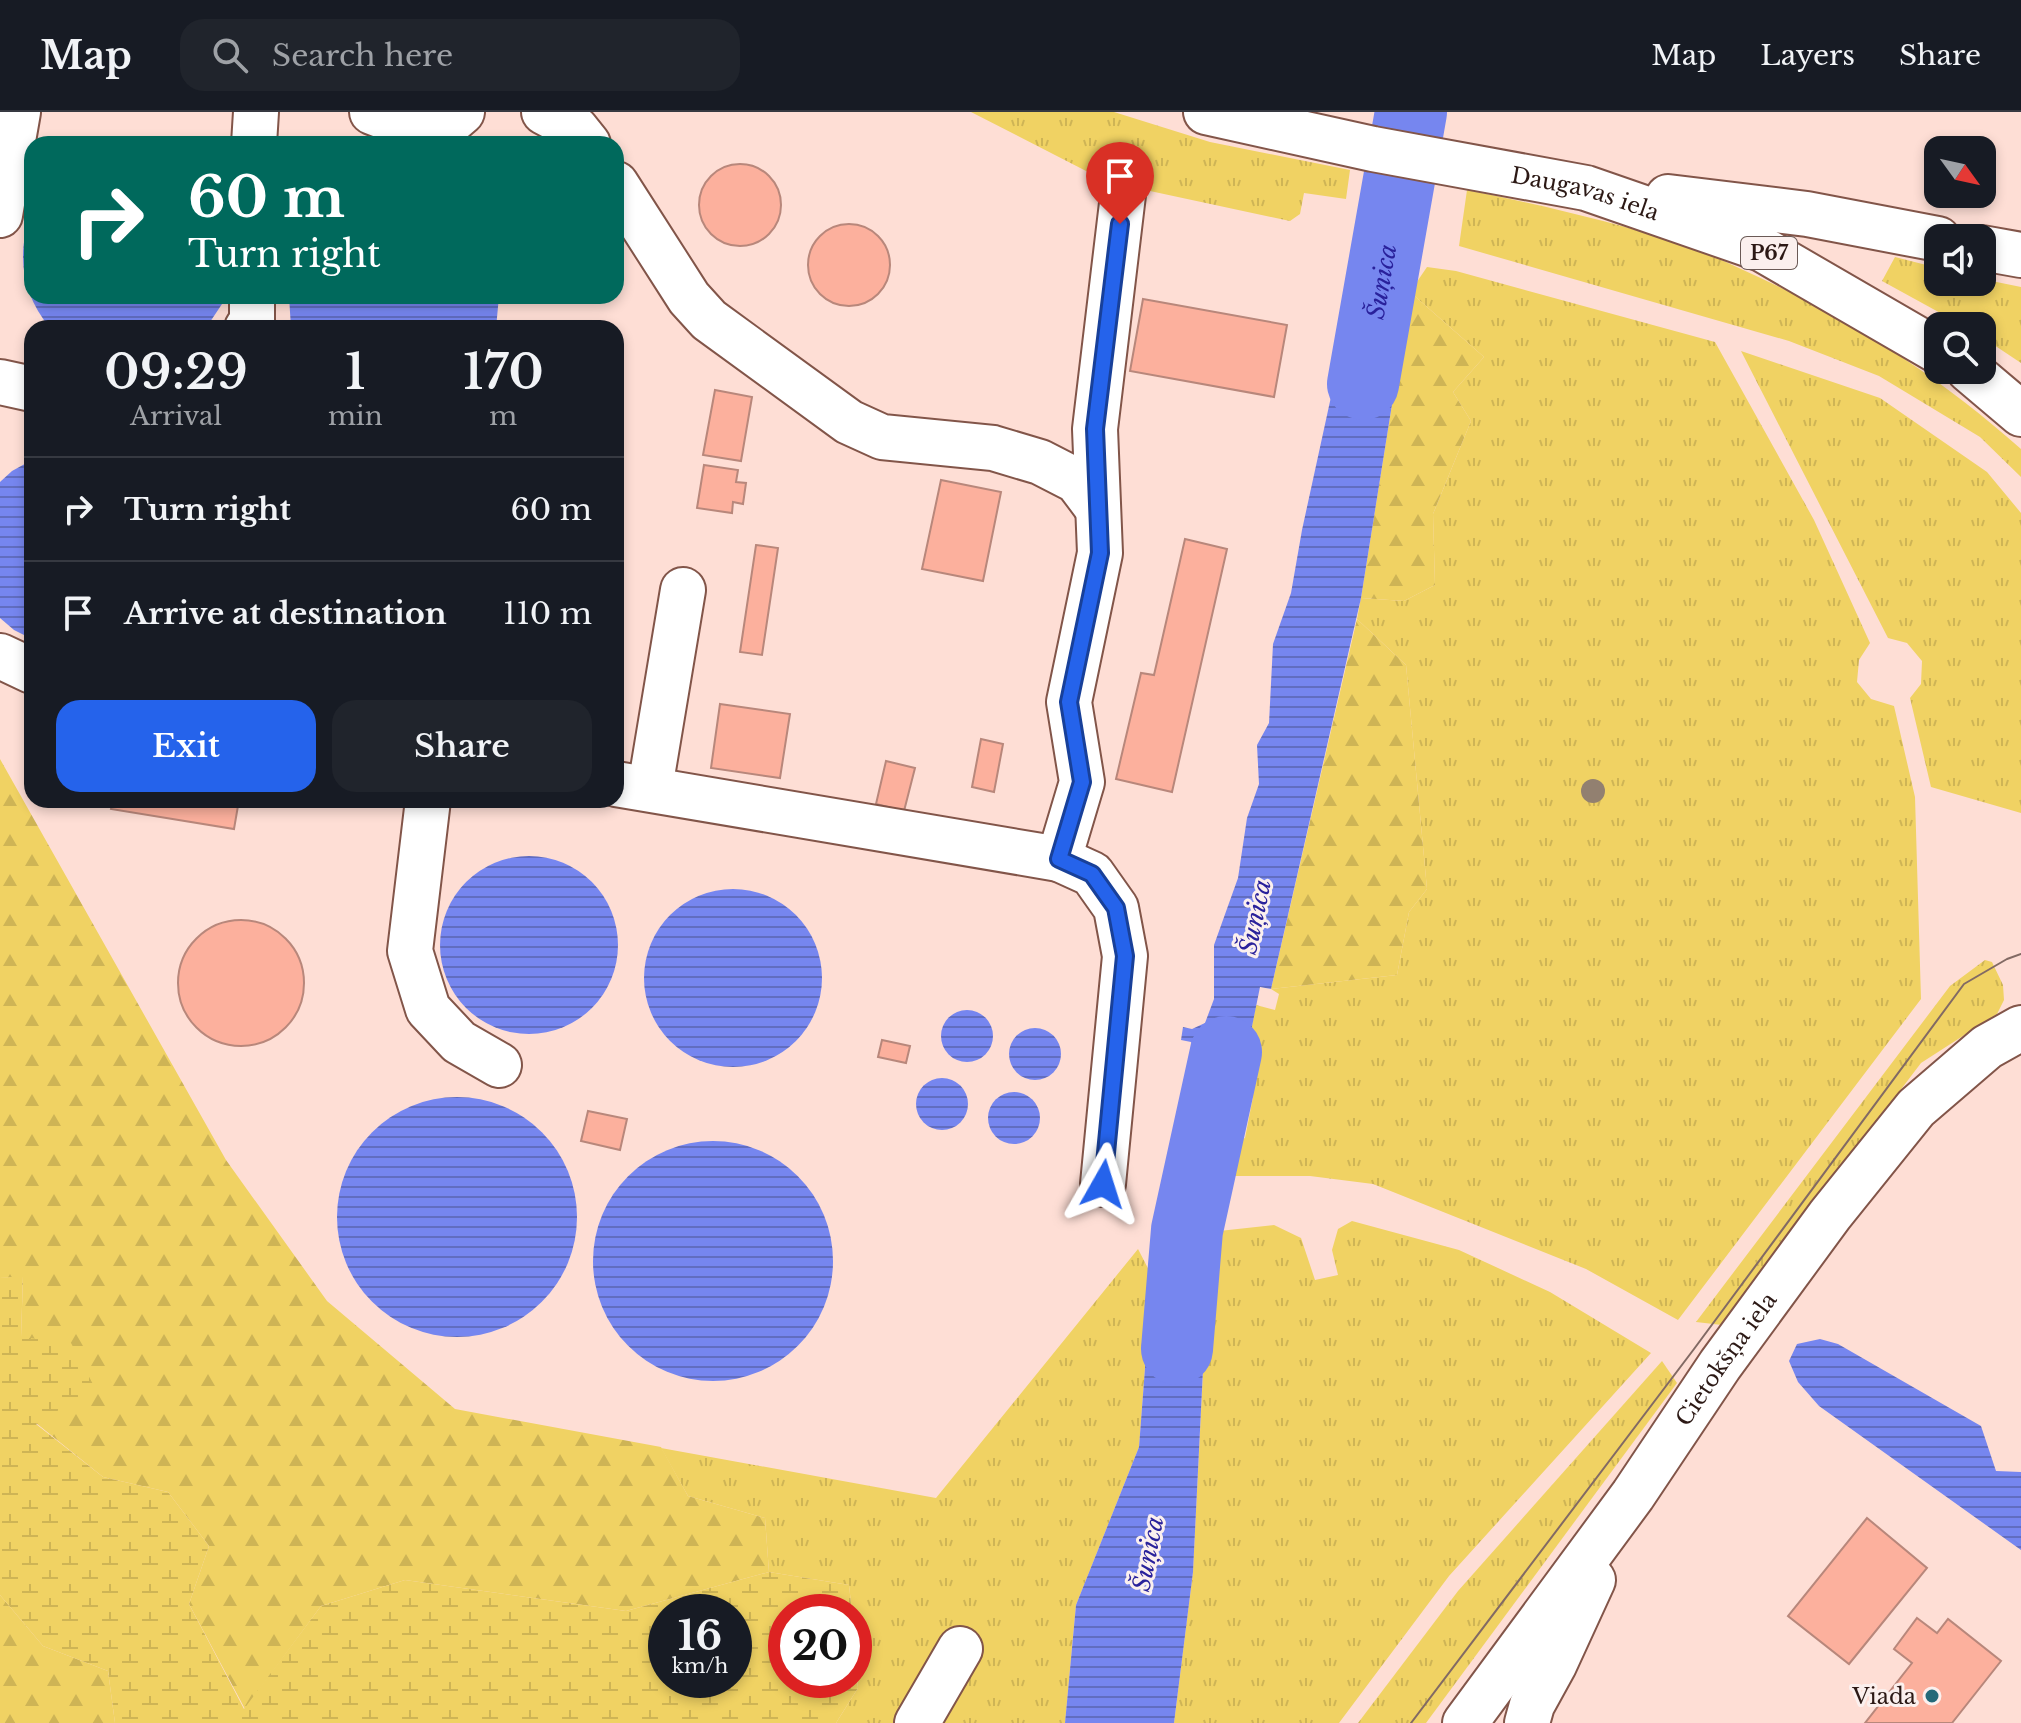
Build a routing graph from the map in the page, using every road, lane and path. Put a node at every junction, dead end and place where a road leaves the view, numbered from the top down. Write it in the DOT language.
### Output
graph roads {
  1 [pos="18,112"];
  2 [pos="256,112"];
  3 [pos="372,112"];
  4 [pos="462,112"];
  5 [pos="544,112"];
  6 [pos="1206,112"];
  7 [pos="254,136"];
  8 [pos="582,136"];
  9 [pos="1586,188"];
  10 [pos="1123,195"];
  11 [pos="624,196"];
  12 [pos="0,215"];
  13 [pos="1924,236"];
  14 [pos="1996,251"];
  15 [pos="2021,255"];
  16 [pos="1924,343"];
  17 [pos="0,382"];
  18 [pos="1986,384"];
  19 [pos="24,387"];
  20 [pos="2021,414"];
  21 [pos="1098,509"];
  22 [pos="683,590"];
  23 [pos="0,656"];
  24 [pos="24,667"];
  25 [pos="633,786"];
  26 [pos="427,808"];
  27 [pos="1059,859"];
  28 [pos="2021,1028"];
  29 [pos="499,1065"];
  30 [pos="1103,1184"];
  31 [pos="1633,1495"];
  32 [pos="960,1649"];
  33 [pos="917,1723"];
  34 [pos="1465,1723"];
  35 [pos="1527,1723"];
  1 -- 12 [label="main road"];
  2 -- 7 [label="main road"];
  3 -- 4 [label="main road"];
  5 -- 8 [label="main road"];
  6 -- 9 [label="main road, Daugavas iela / P67"];
  9 -- 13 [label="main road"];
  9 -- 16 [label="main road, Daugavas iela / P67"];
  10 -- 21 [label="main road"];
  11 -- 21 [label="main road"];
  14 -- 15 [label="main road"];
  17 -- 19 [label="main road"];
  18 -- 20 [label="main road"];
  21 -- 27 [label="main road"];
  22 -- 25 [label="main road"];
  23 -- 24 [label="main road"];
  25 -- 27 [label="main road"];
  26 -- 29 [label="main road"];
  27 -- 30 [label="main road"];
  28 -- 31 [label="main road, Cietokšņa iela"];
  31 -- 34 [label="main road, Cietokšņa iela"];
  31 -- 35 [label="main road"];
  32 -- 33 [label="main road"];
}
